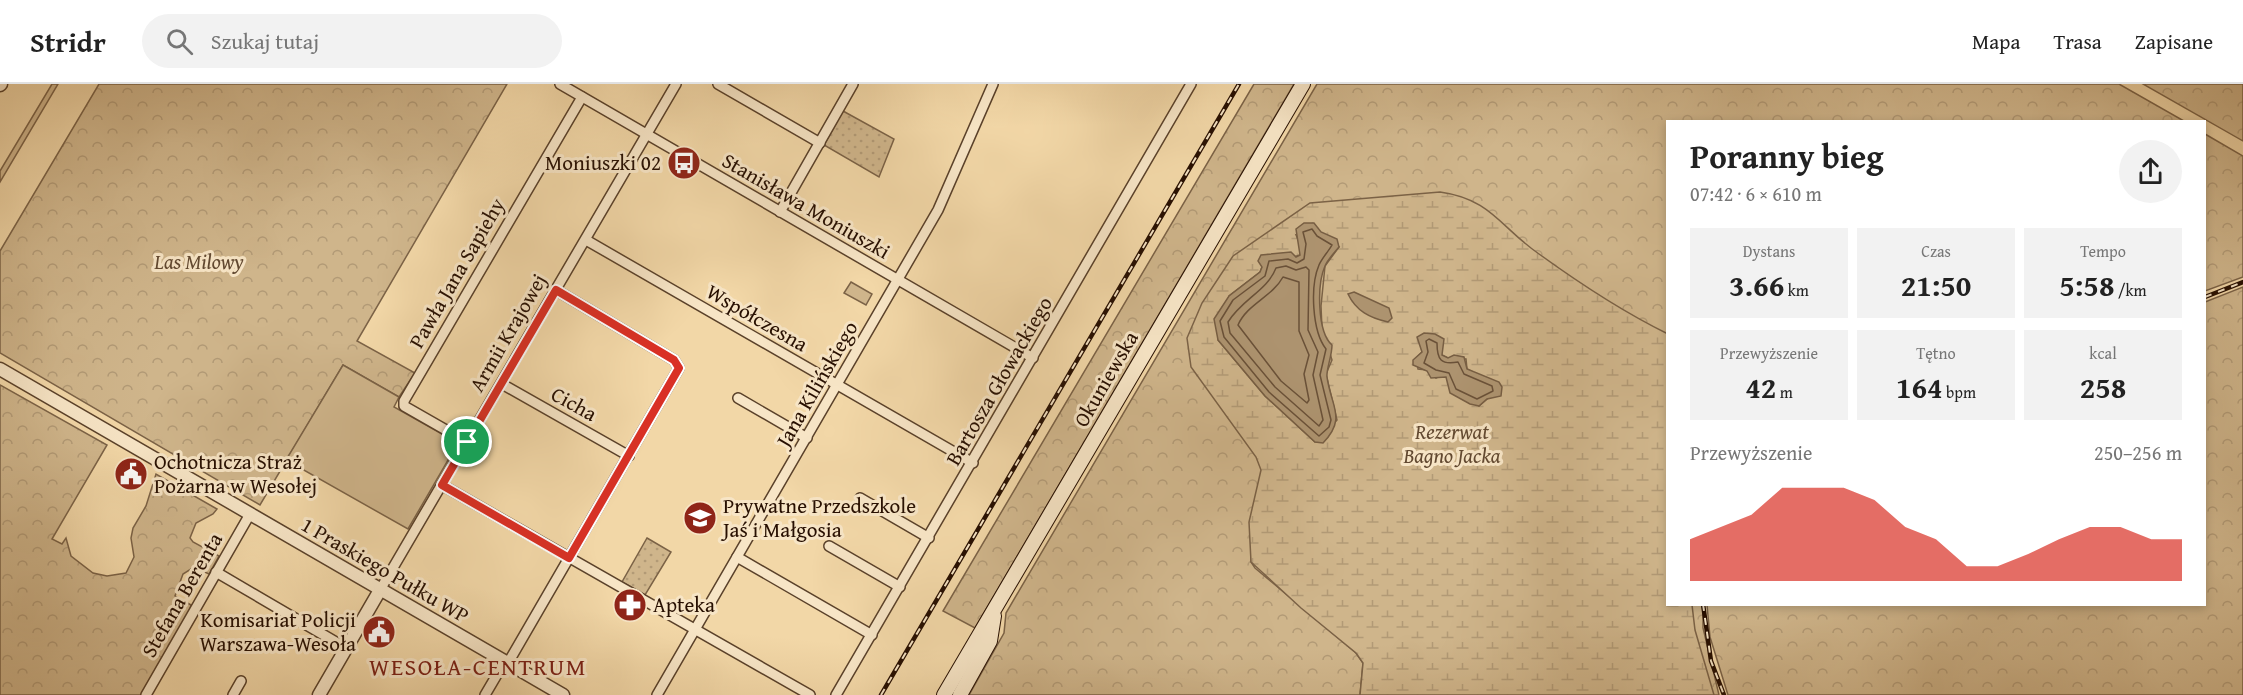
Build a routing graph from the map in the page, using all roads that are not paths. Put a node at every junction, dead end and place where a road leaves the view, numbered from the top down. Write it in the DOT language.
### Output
graph roads {
  1 [pos="560,84"];
  2 [pos="676,84"];
  3 [pos="718,84"];
  4 [pos="853,84"];
  5 [pos="993,84"];
  6 [pos="1191,84"];
  7 [pos="1304,84"];
  8 [pos="582,96"];
  9 [pos="648,134"];
  10 [pos="820,143"];
  11 [pos="780,212"];
  12 [pos="586,240"];
  13 [pos="898,280"];
  14 [pos="556,290"];
  15 [pos="1033,358"];
  16 [pos="0,369"];
  17 [pos="502,384"];
  18 [pos="838,385"];
  19 [pos="738,398"];
  20 [pos="807,438"];
  21 [pos="467,442"];
  22 [pos="628,456"];
  23 [pos="973,463"];
  24 [pos="442,485"];
  25 [pos="860,498"];
  26 [pos="250,514"];
  27 [pos="929,538"];
  28 [pos="829,546"];
  29 [pos="737,556"];
  30 [pos="569,558"];
  31 [pos="216,572"];
  32 [pos="900,586"];
  33 [pos="380,590"];
  34 [pos="994,610"];
  35 [pos="695,629"];
  36 [pos="872,635"];
  37 [pos="346,648"];
  38 [pos="506,662"];
  39 [pos="241,681"];
  40 [pos="146,695"];
  41 [pos="233,695"];
  42 [pos="319,695"];
  43 [pos="485,695"];
  44 [pos="563,695"];
  45 [pos="657,695"];
  46 [pos="810,695"];
  47 [pos="836,695"];
  48 [pos="944,695"];
  49 [pos="960,695"];
  1 -- 8 [label="street, Stanisława Moniuszki"];
  2 -- 9 [label="street, Armii Krajowej"];
  3 -- 10 [label="street"];
  4 -- 10 [label="street"];
  5 -- 13 [label="street, Jana Kilińskiego"];
  6 -- 15 [label="street, Bartosza Głowackiego"];
  7 -- 34 [label="main road, Okuniewska"];
  8 -- 9 [label="street, Stanisława Moniuszki"];
  8 -- 21 [label="street, Pawła Jana Sapiehy"];
  9 -- 11 [label="street, Stanisława Moniuszki"];
  9 -- 12 [label="street, Armii Krajowej"];
  10 -- 11 [label="street"];
  11 -- 13 [label="street, Stanisława Moniuszki"];
  12 -- 14 [label="street, Armii Krajowej"];
  12 -- 18 [label="street, Współczesna"];
  13 -- 15 [label="street, Stanisława Moniuszki"];
  13 -- 18 [label="street, Jana Kilińskiego"];
  14 -- 17 [label="street, Armii Krajowej"];
  14 -- 22 [label="street"];
  15 -- 23 [label="street, Bartosza Głowackiego"];
  16 -- 26 [label="street, 1 Praskiego Pułku WP"];
  17 -- 21 [label="street, Armii Krajowej"];
  17 -- 22 [label="street, Cicha"];
  18 -- 20 [label="street, Jana Kilińskiego"];
  18 -- 23 [label="street, Współczesna"];
  19 -- 20 [label="street"];
  20 -- 29 [label="street, Jana Kilińskiego"];
  21 -- 24 [label="street, Armii Krajowej"];
  22 -- 30 [label="street"];
  23 -- 27 [label="street, Bartosza Głowackiego"];
  24 -- 30 [label="street"];
  24 -- 33 [label="street, Armii Krajowej"];
  25 -- 27 [label="street"];
  26 -- 31 [label="street, Stefana Berenta"];
  26 -- 33 [label="street, 1 Praskiego Pułku WP"];
  27 -- 32 [label="street, Bartosza Głowackiego"];
  28 -- 32 [label="street"];
  29 -- 35 [label="street, Jana Kilińskiego"];
  29 -- 36 [label="street"];
  30 -- 35 [label="street"];
  30 -- 38 [label="street"];
  31 -- 37 [label="street"];
  31 -- 40 [label="street, Stefana Berenta"];
  32 -- 36 [label="street, Bartosza Głowackiego"];
  33 -- 37 [label="street, Armii Krajowej"];
  33 -- 38 [label="street, 1 Praskiego Pułku WP"];
  34 -- 48 [label="main road, Okuniewska"];
  34 -- 49 [label="main road"];
  35 -- 45 [label="street, Jana Kilińskiego"];
  35 -- 46 [label="street"];
  36 -- 47 [label="street, Bartosza Głowackiego"];
  37 -- 42 [label="street, Armii Krajowej"];
  38 -- 43 [label="street"];
  38 -- 44 [label="street, 1 Praskiego Pułku WP"];
  39 -- 41 [label="street"];
}
